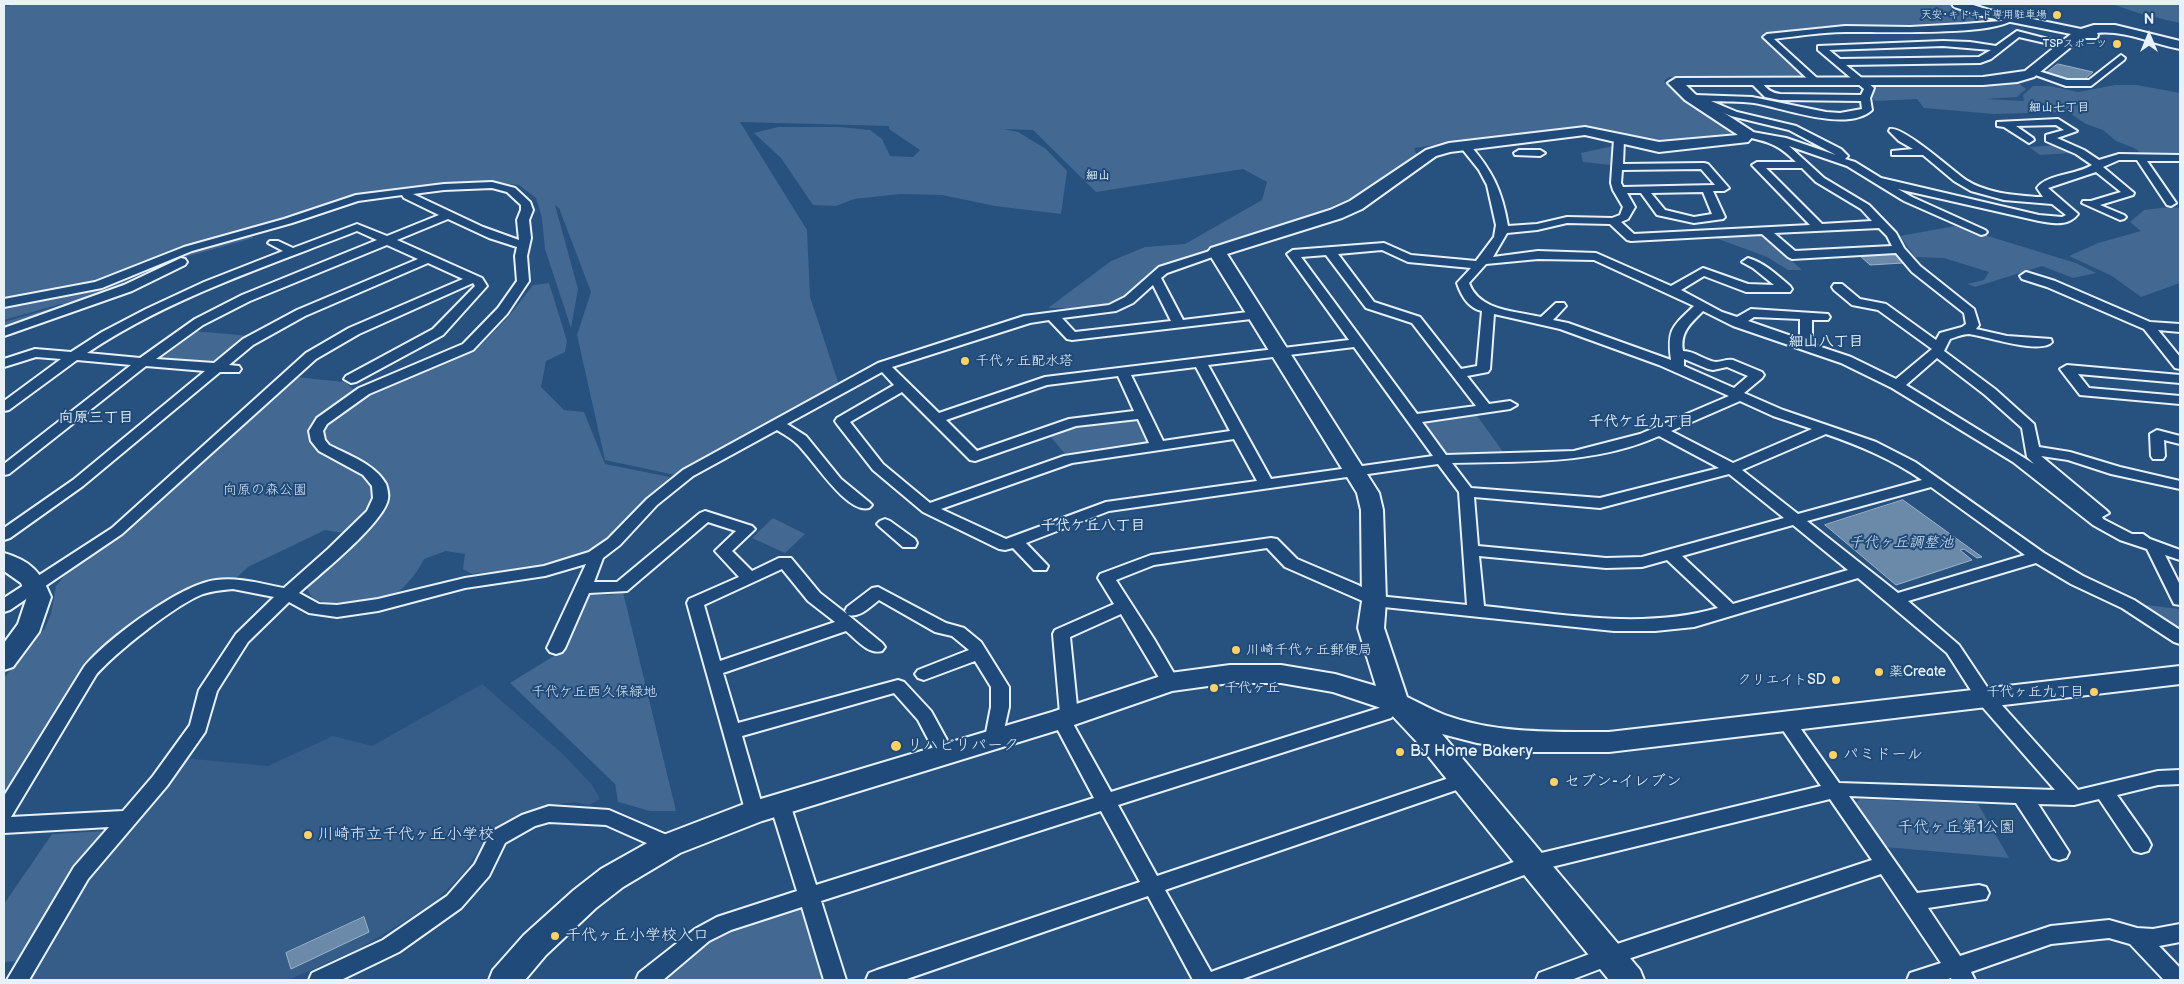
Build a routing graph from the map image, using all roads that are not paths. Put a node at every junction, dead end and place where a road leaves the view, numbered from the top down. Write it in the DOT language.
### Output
graph roads {
  1 [pos="1958,4"];
  2 [pos="2011,18"];
  3 [pos="2083,33"];
  4 [pos="1906,38"];
  5 [pos="1915,44"];
  6 [pos="2067,45"];
  7 [pos="2180,46"];
  8 [pos="1998,49"];
  9 [pos="2180,56"];
  10 [pos="2121,58"];
  11 [pos="1840,62"];
  12 [pos="2032,72"];
  13 [pos="1754,81"];
  14 [pos="1815,81"];
  15 [pos="1860,81"];
  16 [pos="1694,97"];
  17 [pos="1865,98"];
  18 [pos="1894,131"];
  19 [pos="1747,134"];
  20 [pos="1768,137"];
  21 [pos="1619,139"];
  22 [pos="2029,140"];
  23 [pos="1464,145"];
  24 [pos="1519,146"];
  25 [pos="1924,152"];
  26 [pos="1896,153"];
  27 [pos="2139,156"];
  28 [pos="2180,158"];
  29 [pos="1851,164"];
  30 [pos="1806,165"];
  31 [pos="2097,166"];
  32 [pos="1616,167"];
  33 [pos="1880,181"];
  34 [pos="1707,189"];
  35 [pos="1618,190"];
  36 [pos="1644,190"];
  37 [pos="406,192"];
  38 [pos="2055,201"];
  39 [pos="2171,203"];
  40 [pos="449,215"];
  41 [pos="2120,217"];
  42 [pos="1613,221"];
  43 [pos="1882,224"];
  44 [pos="1820,228"];
  45 [pos="260,229"];
  46 [pos="1502,230"];
  47 [pos="1765,231"];
  48 [pos="1981,232"];
  49 [pos="388,240"];
  50 [pos="274,243"];
  51 [pos="523,245"];
  52 [pos="1899,249"];
  53 [pos="1329,250"];
  54 [pos="293,252"];
  55 [pos="1217,252"];
  56 [pos="428,259"];
  57 [pos="1748,262"];
  58 [pos="1482,263"];
  59 [pos="2026,276"];
  60 [pos="1155,277"];
  61 [pos="472,279"];
  62 [pos="1837,287"];
  63 [pos="1672,291"];
  64 [pos="4,303"];
  65 [pos="1702,305"];
  66 [pos="1560,306"];
  67 [pos="1488,309"];
  68 [pos="1256,315"];
  69 [pos="1052,316"];
  70 [pos="1806,316"];
  71 [pos="1824,317"];
  72 [pos="1544,321"];
  73 [pos="1737,323"];
  74 [pos="1179,324"];
  75 [pos="2148,326"];
  76 [pos="2180,328"];
  77 [pos="1967,330"];
  78 [pos="4,332"];
  79 [pos="2046,342"];
  80 [pos="1356,343"];
  81 [pos="1806,345"];
  82 [pos="1938,350"];
  83 [pos="1281,352"];
  84 [pos="74,356"];
  85 [pos="144,361"];
  86 [pos="1200,362"];
  87 [pos="4,363"];
  88 [pos="2180,364"];
  89 [pos="883,366"];
  90 [pos="216,367"];
  91 [pos="234,369"];
  92 [pos="272,372"];
  93 [pos="1124,372"];
  94 [pos="1458,373"];
  95 [pos="295,374"];
  96 [pos="2180,378"];
  97 [pos="1897,385"];
  98 [pos="902,386"];
  99 [pos="364,391"];
  100 [pos="1738,395"];
  101 [pos="2180,400"];
  102 [pos="1510,405"];
  103 [pos="4,407"];
  104 [pos="1486,408"];
  105 [pos="1143,414"];
  106 [pos="936,419"];
  107 [pos="1412,419"];
  108 [pos="778,425"];
  109 [pos="1659,430"];
  110 [pos="1823,430"];
  111 [pos="1240,434"];
  112 [pos="2180,440"];
  113 [pos="1158,446"];
  114 [pos="2033,450"];
  115 [pos="2158,456"];
  116 [pos="1443,459"];
  117 [pos="1732,469"];
  118 [pos="4,471"];
  119 [pos="1357,471"];
  120 [pos="1933,482"];
  121 [pos="1266,484"];
  122 [pos="2180,484"];
  123 [pos="1466,492"];
  124 [pos="864,506"];
  125 [pos="928,509"];
  126 [pos="1794,519"];
  127 [pos="884,524"];
  128 [pos="4,535"];
  129 [pos="1016,542"];
  130 [pos="909,543"];
  131 [pos="2149,544"];
  132 [pos="1472,550"];
  133 [pos="1670,554"];
  134 [pos="2180,555"];
  135 [pos="595,556"];
  136 [pos="2038,557"];
  137 [pos="4,561"];
  138 [pos="1040,566"];
  139 [pos="1860,572"];
  140 [pos="749,577"];
  141 [pos="34,586"];
  142 [pos="584,588"];
  143 [pos="288,594"];
  144 [pos="1895,599"];
  145 [pos="2180,600"];
  146 [pos="1374,601"];
  147 [pos="4,606"];
  148 [pos="1124,606"];
  149 [pos="1730,610"];
  150 [pos="1476,611"];
  151 [pos="850,618"];
  152 [pos="2180,638"];
  153 [pos="876,647"];
  154 [pos="556,648"];
  155 [pos="979,653"];
  156 [pos="4,661"];
  157 [pos="714,670"];
  158 [pos="924,674"];
  159 [pos="2180,676"];
  160 [pos="1170,682"];
  161 [pos="1985,698"];
  162 [pos="1397,702"];
  163 [pos="1065,718"];
  164 [pos="1785,720"];
  165 [pos="731,732"];
  166 [pos="994,738"];
  167 [pos="945,753"];
  168 [pos="2180,777"];
  169 [pos="1464,780"];
  170 [pos="1834,791"];
  171 [pos="2104,791"];
  172 [pos="2022,796"];
  173 [pos="2074,798"];
  174 [pos="1107,802"];
  175 [pos="767,808"];
  176 [pos="4,812"];
  177 [pos="127,818"];
  178 [pos="4,825"];
  179 [pos="670,845"];
  180 [pos="2141,845"];
  181 [pos="2059,852"];
  182 [pos="1533,863"];
  183 [pos="1886,864"];
  184 [pos="1152,886"];
  185 [pos="1978,894"];
  186 [pos="809,896"];
  187 [pos="1912,902"];
  188 [pos="2180,933"];
  189 [pos="2137,937"];
  190 [pos="1608,956"];
  191 [pos="1960,973"];
  192 [pos="341,975"];
  193 [pos="18,980"];
  194 [pos="320,980"];
  195 [pos="505,980"];
  196 [pos="647,980"];
  197 [pos="835,980"];
  198 [pos="877,980"];
  199 [pos="1204,980"];
  200 [pos="1215,980"];
  201 [pos="1547,980"];
  202 [pos="1628,980"];
  203 [pos="1918,980"];
  204 [pos="2178,980"];
  1 -- 2 [label="street"];
  2 -- 3 [label="street"];
  2 -- 14 [label="street"];
  3 -- 6 [label="street"];
  3 -- 7 [label="street"];
  3 -- 9 [label="street"];
  4 -- 5 [label="street"];
  5 -- 8 [label="street"];
  5 -- 11 [label="street"];
  6 -- 8 [label="street"];
  6 -- 12 [label="street"];
  8 -- 11 [label="street"];
  10 -- 12 [label="street"];
  11 -- 15 [label="street"];
  12 -- 15 [label="street"];
  13 -- 14 [label="street"];
  13 -- 16 [label="street"];
  13 -- 17 [label="street"];
  14 -- 15 [label="street"];
  15 -- 17 [label="street"];
  16 -- 17 [label="street"];
  16 -- 19 [label="street"];
  16 -- 29 [label="street"];
  18 -- 25 [label="street"];
  19 -- 20 [label="street"];
  19 -- 21 [label="street"];
  20 -- 29 [label="street"];
  20 -- 30 [label="street"];
  21 -- 24 [label="street"];
  21 -- 32 [label="street"];
  22 -- 31 [label="street"];
  23 -- 24 [label="street"];
  23 -- 46 [label="street"];
  23 -- 55 [label="street"];
  24 -- 24 [label="street"];
  25 -- 26 [label="street"];
  25 -- 38 [label="street"];
  27 -- 28 [label="street"];
  27 -- 31 [label="street"];
  27 -- 39 [label="street"];
  29 -- 33 [label="street"];
  30 -- 43 [label="street"];
  30 -- 44 [label="street"];
  31 -- 38 [label="street"];
  31 -- 41 [label="street"];
  32 -- 34 [label="street"];
  32 -- 35 [label="street"];
  33 -- 38 [label="street"];
  33 -- 48 [label="street"];
  34 -- 36 [label="street"];
  34 -- 36 [label="street"];
  35 -- 36 [label="street"];
  35 -- 42 [label="street"];
  37 -- 40 [label="street"];
  37 -- 45 [label="street"];
  37 -- 51 [label="street"];
  40 -- 49 [label="street"];
  40 -- 51 [label="street"];
  42 -- 46 [label="street"];
  42 -- 47 [label="street"];
  43 -- 44 [label="street"];
  43 -- 52 [label="street"];
  44 -- 47 [label="street"];
  45 -- 64 [label="street"];
  45 -- 78 [label="street"];
  46 -- 58 [label="street"];
  47 -- 52 [label="street"];
  49 -- 54 [label="street"];
  49 -- 56 [label="street"];
  49 -- 85 [label="street"];
  50 -- 54 [label="street"];
  51 -- 99 [label="street"];
  52 -- 77 [label="street"];
  53 -- 58 [label="street"];
  53 -- 80 [label="street"];
  53 -- 94 [label="street"];
  54 -- 84 [label="street"];
  55 -- 60 [label="street"];
  55 -- 68 [label="street"];
  56 -- 61 [label="street"];
  56 -- 90 [label="street"];
  57 -- 63 [label="street"];
  58 -- 63 [label="street"];
  58 -- 67 [label="street"];
  59 -- 75 [label="street"];
  60 -- 69 [label="street"];
  60 -- 74 [label="street"];
  61 -- 95 [label="street"];
  61 -- 99 [label="street"];
  62 -- 82 [label="street"];
  63 -- 65 [label="street"];
  65 -- 73 [label="street"];
  65 -- 100 [label="street"];
  66 -- 72 [label="street"];
  67 -- 72 [label="street"];
  67 -- 94 [label="street"];
  68 -- 74 [label="street"];
  68 -- 83 [label="street"];
  69 -- 74 [label="street"];
  69 -- 89 [label="street"];
  70 -- 71 [label="street"];
  70 -- 73 [label="street"];
  70 -- 81 [label="street"];
  72 -- 100 [label="street"];
  73 -- 81 [label="street"];
  75 -- 76 [label="street"];
  75 -- 88 [label="street"];
  77 -- 79 [label="street"];
  77 -- 82 [label="street"];
  80 -- 83 [label="street"];
  80 -- 107 [label="street"];
  81 -- 97 [label="street"];
  82 -- 97 [label="street"];
  82 -- 114 [label="street"];
  83 -- 86 [label="street"];
  83 -- 119 [label="street"];
  84 -- 85 [label="street"];
  84 -- 87 [label="street"];
  84 -- 103 [label="street"];
  85 -- 90 [label="street"];
  85 -- 118 [label="street"];
  86 -- 93 [label="street"];
  86 -- 111 [label="street"];
  89 -- 98 [label="street"];
  89 -- 108 [label="street"];
  90 -- 91 [label="street"];
  90 -- 128 [label="street"];
  92 -- 95 [label="street"];
  93 -- 105 [label="street"];
  93 -- 106 [label="street"];
  94 -- 104 [label="street"];
  95 -- 141 [label="street"];
  96 -- 101 [label="street"];
  97 -- 131 [label="street"];
  98 -- 106 [label="street"];
  98 -- 125 [label="street"];
  99 -- 143 [label="street"];
  100 -- 109 [label="street"];
  100 -- 110 [label="street"];
  102 -- 104 [label="street"];
  104 -- 107 [label="street"];
  105 -- 106 [label="street"];
  105 -- 113 [label="street"];
  107 -- 116 [label="street"];
  108 -- 124 [label="street"];
  108 -- 135 [label="street"];
  109 -- 116 [label="street"];
  109 -- 117 [label="street"];
  110 -- 117 [label="street"];
  110 -- 120 [label="street"];
  111 -- 113 [label="street"];
  111 -- 121 [label="street"];
  112 -- 115 [label="street"];
  113 -- 125 [label="street"];
  114 -- 122 [label="street"];
  114 -- 131 [label="street"];
  116 -- 119 [label="street"];
  116 -- 123 [label="street"];
  117 -- 123 [label="street"];
  117 -- 126 [label="street"];
  119 -- 121 [label="street"];
  119 -- 146 [label="street"];
  120 -- 126 [label="street"];
  120 -- 136 [label="street"];
  121 -- 129 [label="street"];
  123 -- 132 [label="street"];
  125 -- 129 [label="street"];
  126 -- 133 [label="street"];
  126 -- 139 [label="street"];
  127 -- 130 [label="street"];
  129 -- 138 [label="street"];
  131 -- 134 [label="street"];
  131 -- 145 [label="street"];
  132 -- 133 [label="street"];
  132 -- 150 [label="street"];
  133 -- 149 [label="street"];
  135 -- 142 [label="street"];
  135 -- 143 [label="street"];
  136 -- 144 [label="street"];
  136 -- 152 [label="street"];
  137 -- 141 [label="street"];
  139 -- 144 [label="street"];
  139 -- 149 [label="street"];
  140 -- 142 [label="street"];
  140 -- 151 [label="street"];
  140 -- 157 [label="street"];
  141 -- 147 [label="street"];
  141 -- 156 [label="street"];
  142 -- 154 [label="street"];
  143 -- 176 [label="street"];
  143 -- 177 [label="street"];
  144 -- 161 [label="street"];
  146 -- 148 [label="street"];
  146 -- 150 [label="street"];
  146 -- 162 [label="street"];
  148 -- 160 [label="street"];
  148 -- 163 [label="street"];
  149 -- 150 [label="street"];
  151 -- 153 [label="street"];
  151 -- 155 [label="street"];
  151 -- 157 [label="street"];
  155 -- 158 [label="street"];
  155 -- 166 [label="street"];
  157 -- 165 [label="street"];
  159 -- 161 [label="street"];
  160 -- 162 [label="street"];
  160 -- 163 [label="street"];
  161 -- 164 [label="street"];
  161 -- 173 [label="street"];
  162 -- 164 [label="street"];
  162 -- 169 [label="street"];
  162 -- 174 [label="street"];
  163 -- 166 [label="street"];
  163 -- 174 [label="street"];
  164 -- 170 [label="street"];
  165 -- 167 [label="street"];
  165 -- 175 [label="street"];
  166 -- 167 [label="street"];
  167 -- 175 [label="street"];
  168 -- 171 [label="street"];
  169 -- 182 [label="street"];
  169 -- 184 [label="street"];
  170 -- 172 [label="street"];
  170 -- 182 [label="street"];
  170 -- 183 [label="street"];
  171 -- 173 [label="street"];
  171 -- 180 [label="street"];
  172 -- 173 [label="street"];
  172 -- 181 [label="street"];
  174 -- 184 [label="street"];
  174 -- 186 [label="street"];
  175 -- 179 [label="street"];
  175 -- 186 [label="street"];
  177 -- 178 [label="street"];
  177 -- 193 [label="street"];
  179 -- 192 [label="street"];
  179 -- 195 [label="street"];
  182 -- 190 [label="street"];
  182 -- 200 [label="street"];
  183 -- 187 [label="street"];
  183 -- 190 [label="street"];
  184 -- 198 [label="street"];
  184 -- 199 [label="street"];
  185 -- 187 [label="street"];
  186 -- 196 [label="street"];
  186 -- 197 [label="street"];
  187 -- 191 [label="street"];
  188 -- 189 [label="street"];
  189 -- 191 [label="street"];
  189 -- 204 [label="street"];
  190 -- 201 [label="street"];
  190 -- 202 [label="street"];
  191 -- 203 [label="street"];
  192 -- 194 [label="street"];
}
